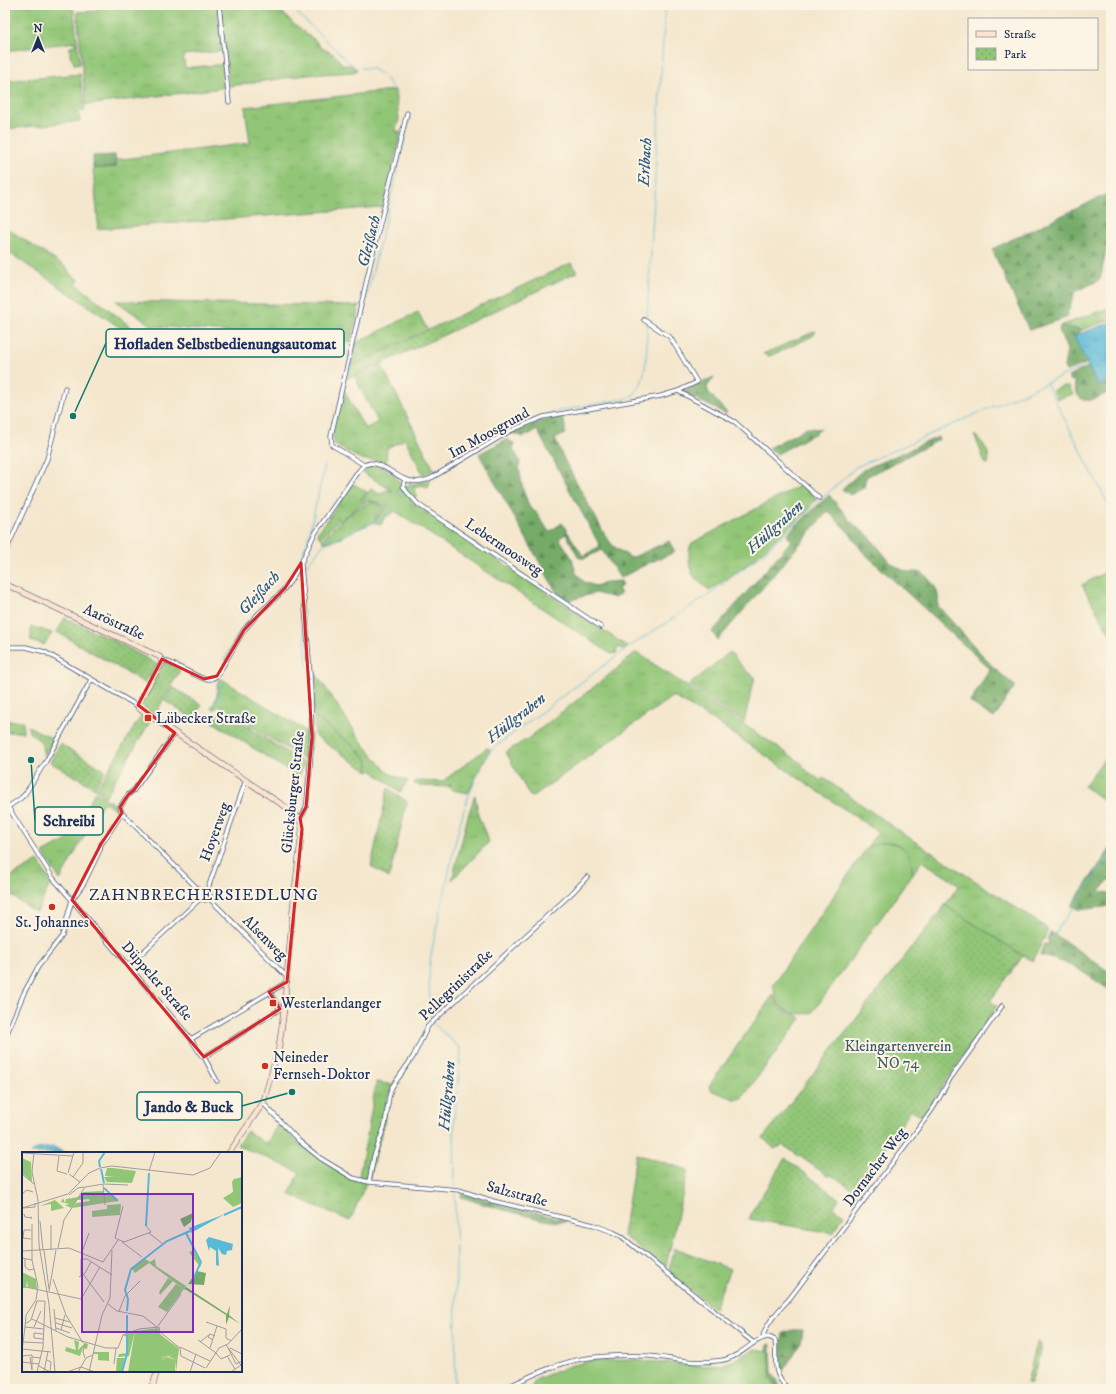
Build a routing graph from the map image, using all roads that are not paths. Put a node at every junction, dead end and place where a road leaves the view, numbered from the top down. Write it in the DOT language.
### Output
graph roads {
  1 [pos="219,5"];
  2 [pos="229,102"];
  3 [pos="407,113"];
  4 [pos="644,320"];
  5 [pos="65,388"];
  6 [pos="678,391"];
  7 [pos="364,465"];
  8 [pos="405,480"];
  9 [pos="819,498"];
  10 [pos="5,553"];
  11 [pos="301,563"];
  12 [pos="5,584"];
  13 [pos="601,627"];
  14 [pos="5,647"];
  15 [pos="162,660"];
  16 [pos="91,680"];
  17 [pos="138,705"];
  18 [pos="175,733"];
  19 [pos="246,780"];
  20 [pos="7,808"];
  21 [pos="122,813"];
  22 [pos="300,818"];
  23 [pos="587,877"];
  24 [pos="207,891"];
  25 [pos="201,892"];
  26 [pos="201,898"];
  27 [pos="209,898"];
  28 [pos="72,900"];
  29 [pos="128,966"];
  30 [pos="287,980"];
  31 [pos="271,991"];
  32 [pos="1002,1006"];
  33 [pos="282,1009"];
  34 [pos="5,1038"];
  35 [pos="191,1039"];
  36 [pos="204,1057"];
  37 [pos="217,1081"];
  38 [pos="263,1103"];
  39 [pos="230,1152"];
  40 [pos="369,1182"];
  41 [pos="763,1338"];
  42 [pos="754,1343"];
  43 [pos="157,1372"];
  44 [pos="152,1389"];
  45 [pos="503,1389"];
  46 [pos="788,1389"];
  1 -- 2 [label="street"];
  3 -- 7 [label="street"];
  4 -- 6 [label="street, Im Moosgrund"];
  5 -- 10 [label="street"];
  6 -- 8 [label="street, Im Moosgrund"];
  6 -- 9 [label="street"];
  7 -- 8 [label="street"];
  7 -- 11 [label="street"];
  8 -- 13 [label="street, Lebermoosweg"];
  11 -- 15 [label="street, Aaröstraße"];
  11 -- 22 [label="street, Glücksburger Straße"];
  12 -- 15 [label="street, Aaröstraße"];
  14 -- 16 [label="street"];
  15 -- 17 [label="street"];
  16 -- 17 [label="street"];
  16 -- 20 [label="street"];
  17 -- 18 [label="street"];
  18 -- 19 [label="street"];
  18 -- 21 [label="street"];
  19 -- 22 [label="street"];
  19 -- 24 [label="street, Hoyerweg"];
  20 -- 28 [label="street, Düppeler Straße"];
  21 -- 25 [label="street"];
  21 -- 28 [label="street"];
  22 -- 30 [label="street, Glücksburger Straße"];
  23 -- 40 [label="street, Pellegrinistraße"];
  24 -- 25 [label="street"];
  24 -- 27 [label="street, Alsenweg"];
  25 -- 26 [label="street"];
  26 -- 27 [label="street"];
  26 -- 29 [label="street"];
  27 -- 30 [label="street, Alsenweg"];
  28 -- 29 [label="street, Düppeler Straße"];
  28 -- 34 [label="street"];
  29 -- 35 [label="street, Düppeler Straße"];
  30 -- 31 [label="street"];
  30 -- 33 [label="street, Glücksburger Straße"];
  31 -- 33 [label="street"];
  31 -- 35 [label="street"];
  32 -- 41 [label="street, Dornacher Weg"];
  33 -- 36 [label="street"];
  33 -- 38 [label="street, Glücksburger Straße"];
  35 -- 36 [label="street, Düppeler Straße"];
  36 -- 37 [label="street, Düppeler Straße"];
  38 -- 39 [label="street, Glücksburger Straße"];
  38 -- 40 [label="street, Salzstraße"];
  40 -- 42 [label="street, Salzstraße"];
  41 -- 42 [label="street"];
  41 -- 46 [label="street"];
  42 -- 45 [label="street"];
  43 -- 44 [label="street"];
}
